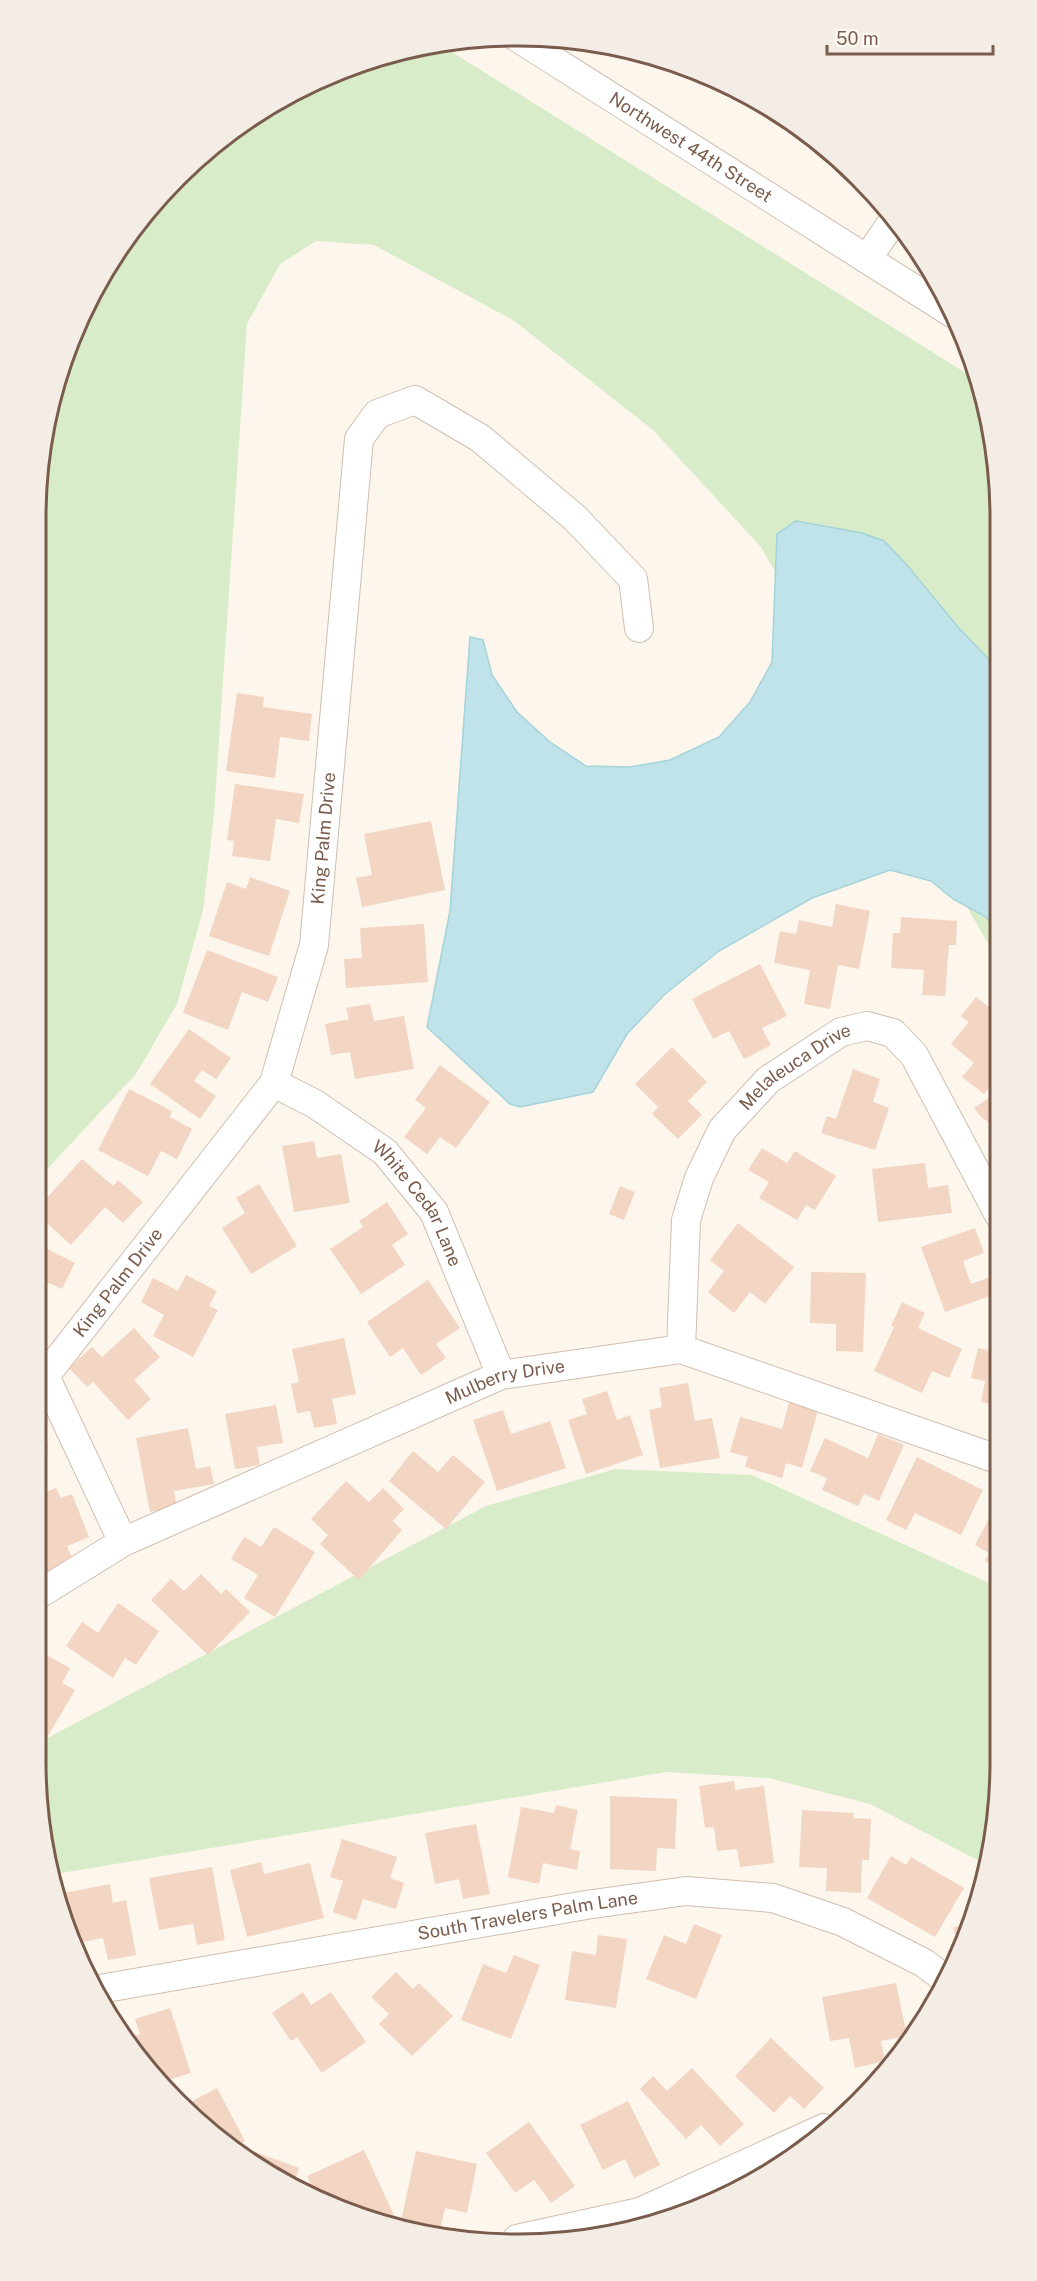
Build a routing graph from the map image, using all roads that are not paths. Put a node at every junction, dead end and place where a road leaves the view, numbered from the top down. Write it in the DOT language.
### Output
graph roads {
  1 [pos="531,47"];
  2 [pos="889,226"];
  3 [pos="867,259"];
  4 [pos="939,305"];
  5 [pos="639,628"];
  6 [pos="274,1083"];
  7 [pos="990,1198"];
  8 [pos="681,1349"];
  9 [pos="46,1375"];
  10 [pos="501,1375"];
  11 [pos="46,1378"];
  12 [pos="990,1457"];
  13 [pos="123,1542"];
  14 [pos="46,1590"];
  15 [pos="940,1975"];
  16 [pos="105,1988"];
  17 [pos="808,2135"];
  18 [pos="544,2233"];
  1 -- 3 [label="street, Northwest 44th Street"];
  2 -- 3 [label="street"];
  3 -- 4 [label="street, Northwest 44th Street"];
  5 -- 6 [label="street, King Palm Drive"];
  6 -- 9 [label="street, King Palm Drive"];
  6 -- 10 [label="street, White Cedar Lane"];
  7 -- 8 [label="street, Melaleuca Drive"];
  8 -- 10 [label="street, Mulberry Drive"];
  8 -- 12 [label="street, Mulberry Drive"];
  10 -- 13 [label="street, Mulberry Drive"];
  11 -- 13 [label="street, King Palm Drive"];
  13 -- 14 [label="street, Mulberry Drive"];
  15 -- 16 [label="street, South Travelers Palm Lane"];
  17 -- 18 [label="street"];
}
